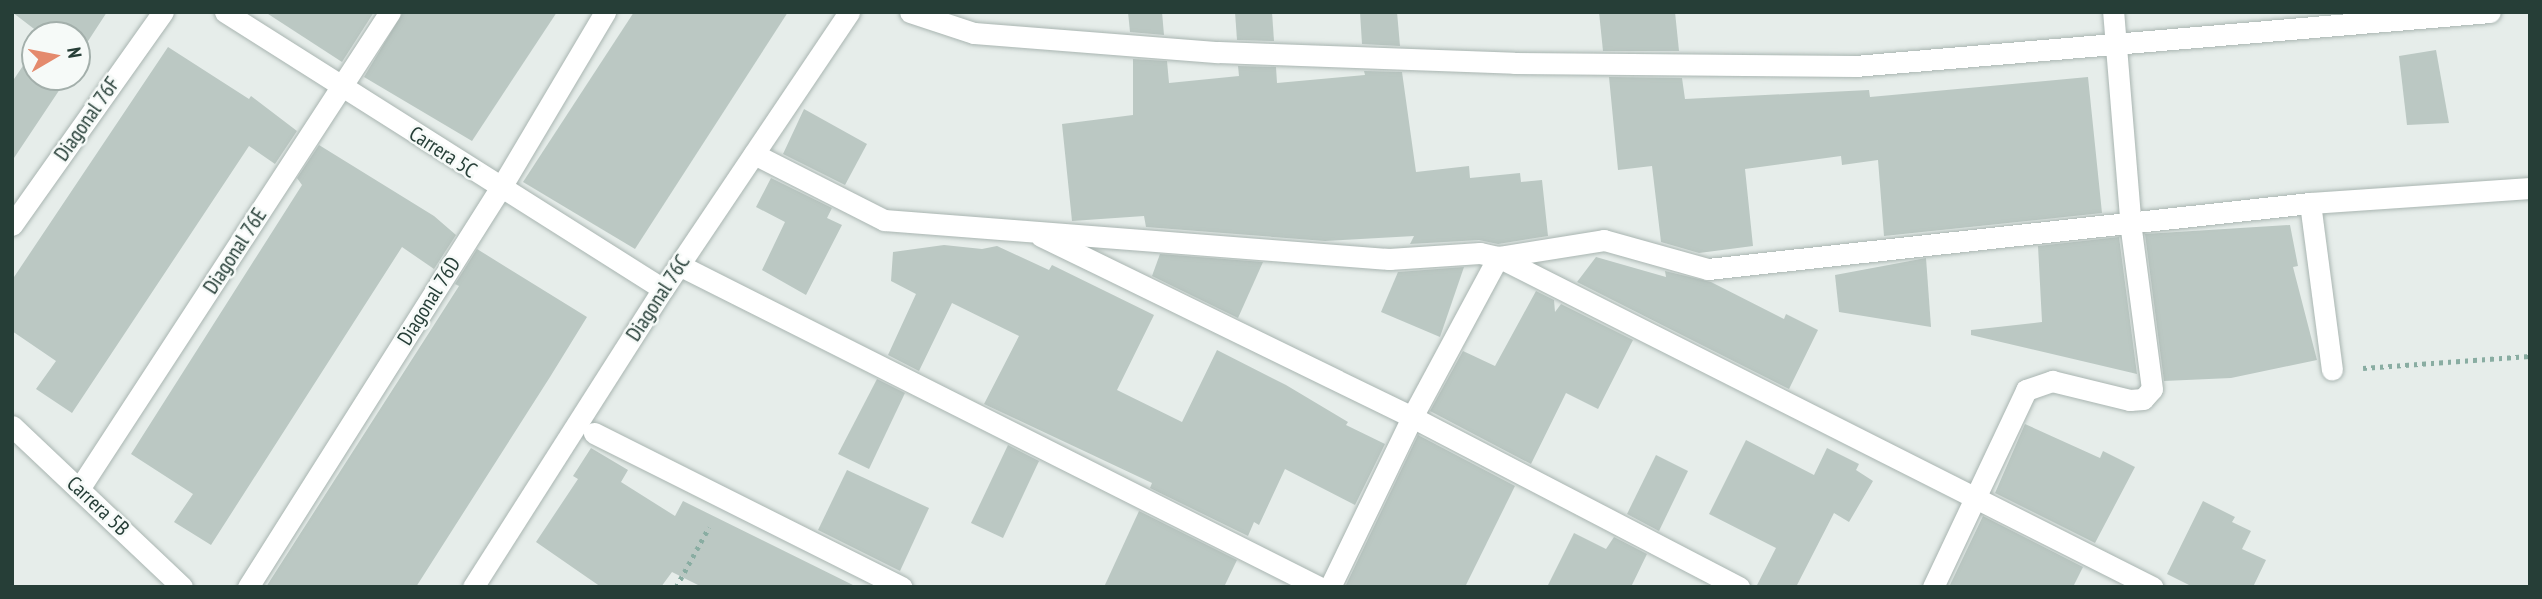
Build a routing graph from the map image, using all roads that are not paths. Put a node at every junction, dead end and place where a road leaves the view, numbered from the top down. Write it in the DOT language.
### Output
graph roads {
  1 [pos="163,12"];
  2 [pos="225,12"];
  3 [pos="390,12"];
  4 [pos="605,12"];
  5 [pos="849,12"];
  6 [pos="910,12"];
  7 [pos="2113,12"];
  8 [pos="2490,12"];
  9 [pos="2116,47"];
  10 [pos="342,87"];
  11 [pos="754,154"];
  12 [pos="2530,188"];
  13 [pos="500,189"];
  14 [pos="2310,203"];
  15 [pos="2131,222"];
  16 [pos="12,226"];
  17 [pos="1028,230"];
  18 [pos="1498,257"];
  19 [pos="679,265"];
  20 [pos="663,289"];
  21 [pos="2332,370"];
  22 [pos="1412,417"];
  23 [pos="12,426"];
  24 [pos="594,433"];
  25 [pos="79,489"];
  26 [pos="1974,499"];
  27 [pos="183,587"];
  28 [pos="247,587"];
  29 [pos="473,587"];
  30 [pos="901,587"];
  31 [pos="1319,587"];
  32 [pos="1330,587"];
  33 [pos="1739,587"];
  34 [pos="1933,587"];
  35 [pos="2152,587"];
  1 -- 16 [label="street, Diagonal 76F"];
  2 -- 10 [label="street, Carrera 5C"];
  3 -- 10 [label="street, Diagonal 76E"];
  4 -- 13 [label="street, Diagonal 76D"];
  5 -- 11 [label="street, Diagonal 76C"];
  6 -- 9 [label="street"];
  7 -- 9 [label="street"];
  8 -- 9 [label="street"];
  9 -- 15 [label="street"];
  10 -- 13 [label="street, Carrera 5C"];
  10 -- 25 [label="street, Diagonal 76E"];
  11 -- 17 [label="street"];
  11 -- 19 [label="street, Diagonal 76C"];
  12 -- 14 [label="street"];
  13 -- 20 [label="street, Carrera 5C"];
  13 -- 28 [label="street, Diagonal 76D"];
  14 -- 15 [label="street"];
  14 -- 21 [label="street"];
  15 -- 18 [label="street"];
  15 -- 26 [label="street"];
  17 -- 18 [label="street"];
  17 -- 22 [label="street"];
  18 -- 22 [label="street"];
  18 -- 26 [label="street"];
  19 -- 20 [label="street, Diagonal 76C"];
  19 -- 31 [label="street"];
  20 -- 29 [label="street, Diagonal 76C"];
  22 -- 32 [label="street"];
  22 -- 33 [label="street"];
  23 -- 25 [label="street, Carrera 5B"];
  24 -- 30 [label="street"];
  25 -- 27 [label="street, Carrera 5B"];
  26 -- 34 [label="street"];
  26 -- 35 [label="street"];
}
